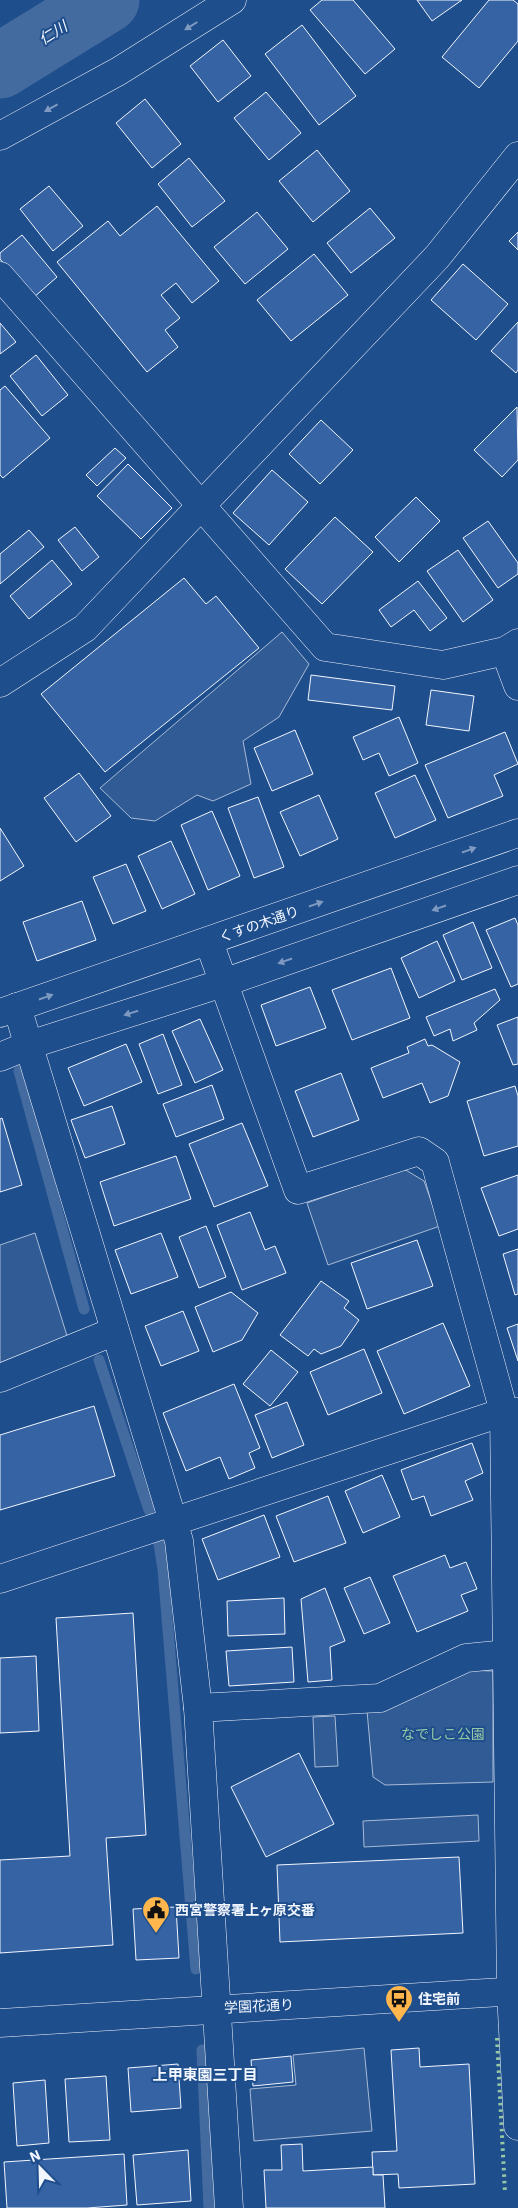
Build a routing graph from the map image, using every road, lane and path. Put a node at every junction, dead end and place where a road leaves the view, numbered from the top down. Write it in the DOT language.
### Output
graph roads {
  1 [pos="232,0"];
  2 [pos="0,136"];
  3 [pos="518,156"];
  4 [pos="0,276"];
  5 [pos="203,505"];
  6 [pos="512,647"];
  7 [pos="0,683"];
  8 [pos="518,686"];
  9 [pos="518,833"];
  10 [pos="518,880"];
  11 [pos="209,942"];
  12 [pos="224,983"];
  13 [pos="8,1010"];
  14 [pos="29,1046"];
  15 [pos="0,1057"];
  16 [pos="115,1331"];
  17 [pos="0,1378"];
  18 [pos="511,1412"];
  19 [pos="172,1522"];
  20 [pos="0,1579"];
  21 [pos="507,1654"];
  22 [pos="198,1708"];
  23 [pos="515,1991"];
  24 [pos="218,2008"];
  25 [pos="0,2023"];
  26 [pos="518,2126"];
  27 [pos="229,2208"];
  1 -- 2 [label="street, one-way"];
  3 -- 5 [label="street"];
  4 -- 5 [label="street"];
  5 -- 6 [label="street"];
  5 -- 7 [label="street"];
  6 -- 8 [label="street"];
  11 -- 9 [label="street, くすの木通り, one-way"];
  10 -- 12 [label="street, one-way"];
  11 -- 12 [label="street"];
  13 -- 11 [label="street, くすの木通り, one-way"];
  12 -- 14 [label="street, one-way"];
  12 -- 18 [label="street"];
  13 -- 14 [label="street"];
  14 -- 15 [label="street"];
  14 -- 16 [label="street"];
  16 -- 17 [label="street"];
  16 -- 19 [label="street"];
  18 -- 19 [label="street"];
  18 -- 21 [label="street"];
  19 -- 20 [label="street"];
  19 -- 22 [label="street"];
  21 -- 22 [label="street"];
  21 -- 23 [label="street"];
  22 -- 24 [label="street"];
  23 -- 24 [label="street, 学園花通り"];
  23 -- 26 [label="street"];
  24 -- 25 [label="street, 学園花通り"];
  24 -- 27 [label="street"];
}
